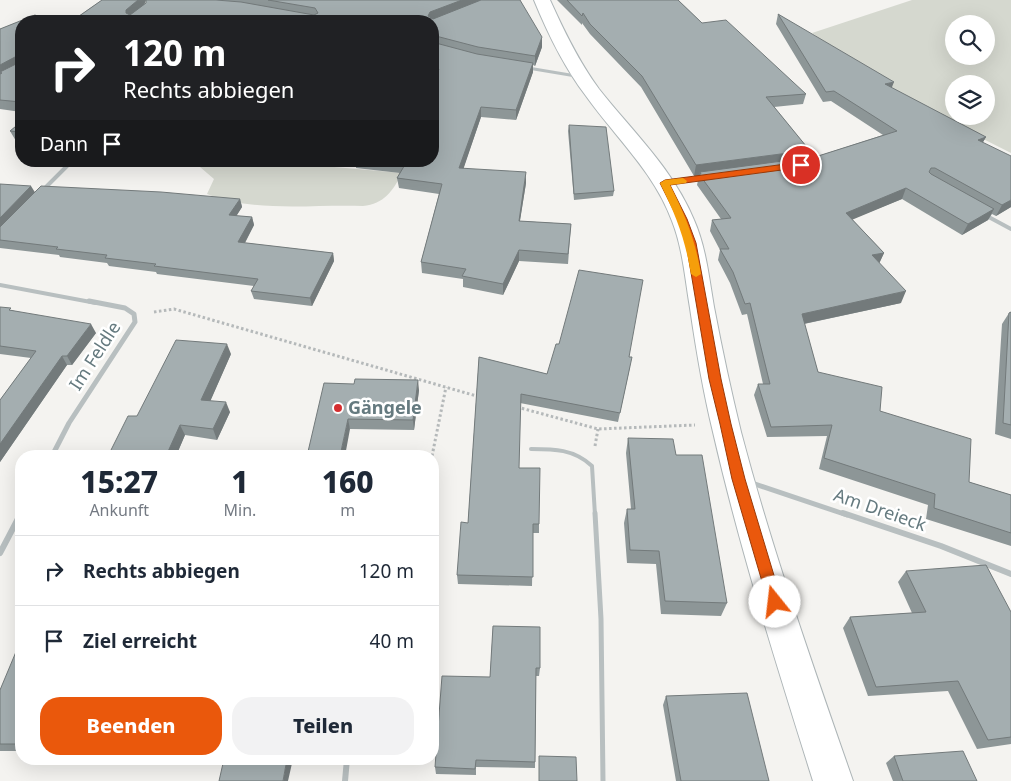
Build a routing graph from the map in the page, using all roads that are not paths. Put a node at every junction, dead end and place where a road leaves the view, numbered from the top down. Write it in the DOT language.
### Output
graph roads {
  1 [pos="542,0"];
  2 [pos="525,68"];
  3 [pos="581,76"];
  4 [pos="66,167"];
  5 [pos="711,177"];
  6 [pos="665,183"];
  7 [pos="42,191"];
  8 [pos="978,210"];
  9 [pos="1011,229"];
  10 [pos="0,285"];
  11 [pos="531,449"];
  12 [pos="55,450"];
  13 [pos="738,479"];
  14 [pos="15,524"];
  15 [pos="0,553"];
  16 [pos="1011,574"];
  17 [pos="346,765"];
  18 [pos="345,781"];
  19 [pos="603,781"];
  20 [pos="833,781"];
  1 -- 3 [label="street"];
  2 -- 3 [label="street"];
  3 -- 6 [label="street"];
  4 -- 7 [label="street"];
  5 -- 6 [label="lane"];
  6 -- 13 [label="street"];
  8 -- 9 [label="street"];
  10 -- 12 [label="street, Im Feldle"];
  11 -- 19 [label="lane"];
  13 -- 16 [label="street, Am Dreieck"];
  13 -- 20 [label="street"];
  14 -- 15 [label="street"];
  17 -- 18 [label="street"];
}
